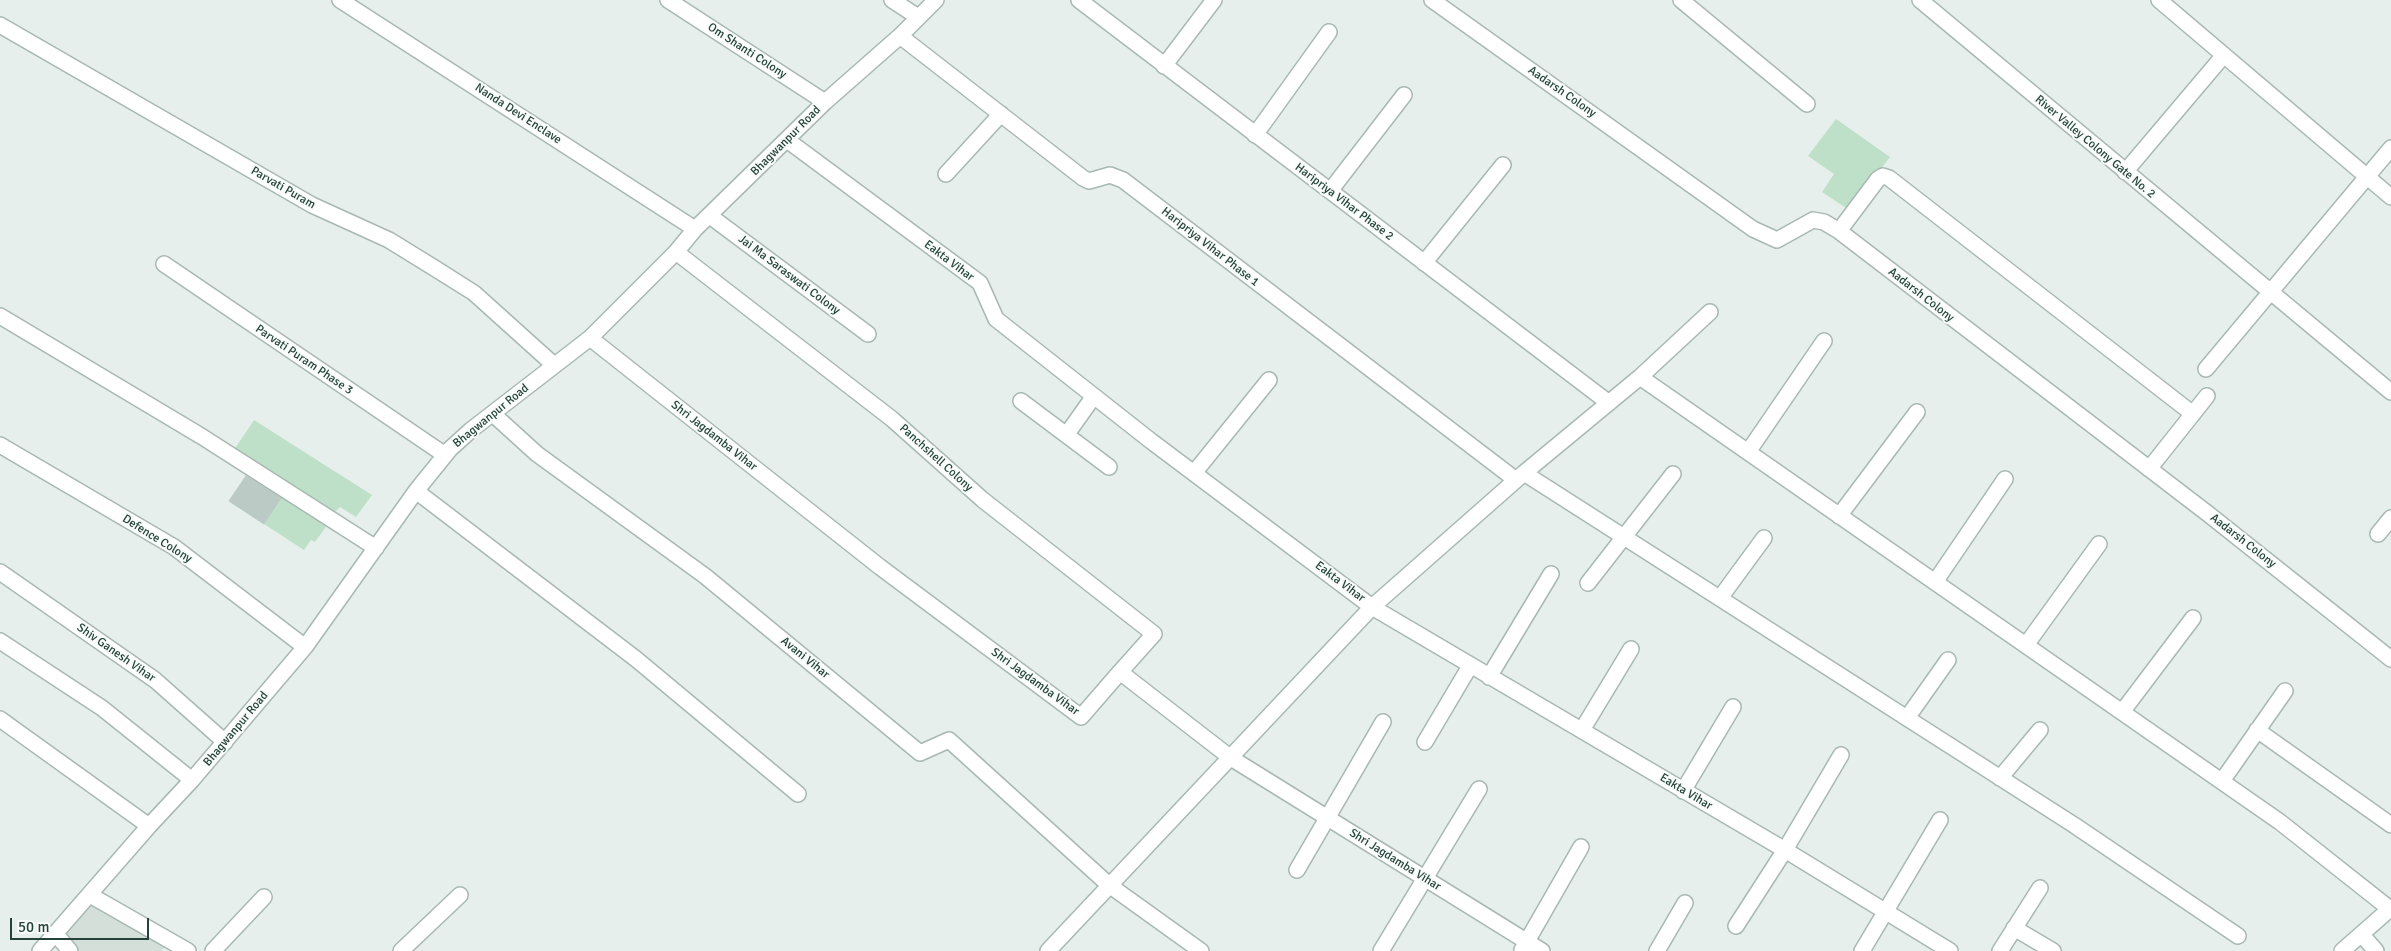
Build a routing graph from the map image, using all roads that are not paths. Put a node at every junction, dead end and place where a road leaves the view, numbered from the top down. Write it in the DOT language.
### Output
graph roads {
  1 [pos="340,0"];
  2 [pos="668,0"];
  3 [pos="892,0"];
  4 [pos="936,0"];
  5 [pos="1079,0"];
  6 [pos="1214,0"];
  7 [pos="1432,0"];
  8 [pos="1681,0"];
  9 [pos="1920,0"];
  10 [pos="2159,0"];
  11 [pos="918,17"];
  12 [pos="0,25"];
  13 [pos="1329,32"];
  14 [pos="900,36"];
  15 [pos="2224,55"];
  16 [pos="1164,66"];
  17 [pos="1404,95"];
  18 [pos="826,102"];
  19 [pos="1807,104"];
  20 [pos="1001,114"];
  21 [pos="1255,135"];
  22 [pos="787,140"];
  23 [pos="2391,148"];
  24 [pos="1503,165"];
  25 [pos="2126,172"];
  26 [pos="946,174"];
  27 [pos="2367,178"];
  28 [pos="1330,191"];
  29 [pos="2391,197"];
  30 [pos="710,216"];
  31 [pos="695,229"];
  32 [pos="1839,231"];
  33 [pos="676,252"];
  34 [pos="1424,262"];
  35 [pos="164,264"];
  36 [pos="2272,292"];
  37 [pos="1710,312"];
  38 [pos="0,316"];
  39 [pos="868,334"];
  40 [pos="590,338"];
  41 [pos="1824,341"];
  42 [pos="554,365"];
  43 [pos="2206,369"];
  44 [pos="1640,378"];
  45 [pos="1269,380"];
  46 [pos="2391,392"];
  47 [pos="1094,396"];
  48 [pos="2206,396"];
  49 [pos="1021,402"];
  50 [pos="1608,403"];
  51 [pos="1917,412"];
  52 [pos="492,414"];
  53 [pos="2193,414"];
  54 [pos="1067,434"];
  55 [pos="0,445"];
  56 [pos="1748,452"];
  57 [pos="445,455"];
  58 [pos="1109,468"];
  59 [pos="2149,469"];
  60 [pos="1194,473"];
  61 [pos="1673,474"];
  62 [pos="1520,476"];
  63 [pos="2005,479"];
  64 [pos="416,491"];
  65 [pos="1839,516"];
  66 [pos="2391,518"];
  67 [pos="2378,534"];
  68 [pos="1624,537"];
  69 [pos="1764,538"];
  70 [pos="2100,544"];
  71 [pos="376,548"];
  72 [pos="0,572"];
  73 [pos="1551,574"];
  74 [pos="1935,582"];
  75 [pos="1588,583"];
  76 [pos="1720,598"];
  77 [pos="1372,606"];
  78 [pos="2193,618"];
  79 [pos="0,641"];
  80 [pos="2026,646"];
  81 [pos="306,647"];
  82 [pos="1631,649"];
  83 [pos="2391,659"];
  84 [pos="1948,660"];
  85 [pos="1470,666"];
  86 [pos="1120,672"];
  87 [pos="1489,677"];
  88 [pos="2285,691"];
  89 [pos="1733,708"];
  90 [pos="2122,712"];
  91 [pos="1907,718"];
  92 [pos="0,719"];
  93 [pos="1383,722"];
  94 [pos="1582,730"];
  95 [pos="2040,730"];
  96 [pos="2257,730"];
  97 [pos="225,742"];
  98 [pos="1425,742"];
  99 [pos="1841,755"];
  100 [pos="1231,758"];
  101 [pos="2000,778"];
  102 [pos="192,780"];
  103 [pos="2222,781"];
  104 [pos="1479,789"];
  105 [pos="1684,791"];
  106 [pos="798,794"];
  107 [pos="1327,818"];
  108 [pos="1940,820"];
  109 [pos="2391,825"];
  110 [pos="149,826"];
  111 [pos="1581,847"];
  112 [pos="1785,850"];
  113 [pos="1297,870"];
  114 [pos="1426,879"];
  115 [pos="1109,886"];
  116 [pos="2040,888"];
  117 [pos="90,895"];
  118 [pos="460,895"];
  119 [pos="264,897"];
  120 [pos="1685,902"];
  121 [pos="2390,908"];
  122 [pos="1885,911"];
  123 [pos="1736,926"];
  124 [pos="2014,928"];
  125 [pos="55,934"];
  126 [pos="2238,936"];
  127 [pos="2362,936"];
  128 [pos="1524,947"];
  129 [pos="40,951"];
  130 [pos="70,951"];
  131 [pos="188,951"];
  132 [pos="213,951"];
  133 [pos="400,951"];
  134 [pos="1048,951"];
  135 [pos="1201,951"];
  136 [pos="1382,951"];
  137 [pos="1542,951"];
  138 [pos="1656,951"];
  139 [pos="1862,951"];
  140 [pos="1950,951"];
  141 [pos="2000,951"];
  142 [pos="2052,951"];
  143 [pos="2342,951"];
  144 [pos="2376,951"];
  1 -- 31 [label="street, Nanda Devi Enclave"];
  2 -- 18 [label="street, Om Shanti Colony"];
  3 -- 11 [label="street"];
  4 -- 11 [label="street, Bhagwanpur Road"];
  5 -- 16 [label="street, Haripriya Vihar Phase 2"];
  6 -- 16 [label="street"];
  7 -- 32 [label="street, Aadarsh Colony"];
  8 -- 19 [label="street"];
  9 -- 25 [label="street, River Valley Colony Gate No. 2"];
  10 -- 15 [label="street"];
  11 -- 14 [label="street, Bhagwanpur Road"];
  12 -- 42 [label="street, Parvati Puram"];
  13 -- 21 [label="street"];
  14 -- 18 [label="street, Bhagwanpur Road"];
  14 -- 20 [label="street, Haripriya Vihar Phase 1"];
  15 -- 25 [label="street"];
  15 -- 27 [label="street"];
  16 -- 21 [label="street, Haripriya Vihar Phase 2"];
  17 -- 28 [label="street"];
  18 -- 22 [label="street, Bhagwanpur Road"];
  20 -- 26 [label="street"];
  20 -- 62 [label="street, Haripriya Vihar Phase 1"];
  21 -- 28 [label="street, Haripriya Vihar Phase 2"];
  22 -- 30 [label="street, Bhagwanpur Road"];
  22 -- 47 [label="street, Eakta Vihar"];
  23 -- 27 [label="street"];
  24 -- 34 [label="street"];
  25 -- 36 [label="street, River Valley Colony Gate No. 2"];
  27 -- 29 [label="street"];
  27 -- 36 [label="street"];
  28 -- 34 [label="street, Haripriya Vihar Phase 2"];
  30 -- 31 [label="street, Bhagwanpur Road"];
  30 -- 39 [label="street, Jai Ma Saraswati Colony"];
  31 -- 33 [label="street, Bhagwanpur Road"];
  32 -- 53 [label="street"];
  32 -- 59 [label="street, Aadarsh Colony"];
  33 -- 40 [label="street, Bhagwanpur Road"];
  33 -- 86 [label="street, Panchshell Colony"];
  34 -- 50 [label="street, Haripriya Vihar Phase 2"];
  35 -- 57 [label="street, Parvati Puram Phase 3"];
  36 -- 43 [label="street"];
  36 -- 46 [label="street, River Valley Colony Gate No. 2"];
  37 -- 44 [label="street"];
  38 -- 71 [label="street"];
  40 -- 42 [label="street, Bhagwanpur Road"];
  40 -- 86 [label="street, Shri Jagdamba Vihar"];
  41 -- 56 [label="street"];
  42 -- 52 [label="street, Bhagwanpur Road"];
  44 -- 50 [label="street"];
  44 -- 56 [label="street"];
  45 -- 60 [label="street"];
  47 -- 54 [label="street"];
  47 -- 60 [label="street, Eakta Vihar"];
  48 -- 53 [label="street"];
  49 -- 54 [label="street"];
  50 -- 62 [label="street"];
  51 -- 65 [label="street"];
  52 -- 57 [label="street, Bhagwanpur Road"];
  52 -- 115 [label="street, Avani Vihar"];
  53 -- 59 [label="street"];
  54 -- 58 [label="street"];
  55 -- 81 [label="street, Defence Colony"];
  56 -- 65 [label="street"];
  57 -- 64 [label="street, Bhagwanpur Road"];
  59 -- 83 [label="street, Aadarsh Colony"];
  60 -- 77 [label="street, Eakta Vihar"];
  61 -- 68 [label="street"];
  62 -- 68 [label="street, Haripriya Vihar Phase 1"];
  62 -- 77 [label="street"];
  63 -- 74 [label="street"];
  64 -- 71 [label="street, Bhagwanpur Road"];
  64 -- 106 [label="street"];
  65 -- 74 [label="street"];
  66 -- 67 [label="street"];
  68 -- 75 [label="street"];
  68 -- 76 [label="street, Haripriya Vihar Phase 1"];
  69 -- 76 [label="street"];
  70 -- 80 [label="street"];
  71 -- 81 [label="street, Bhagwanpur Road"];
  72 -- 97 [label="street, Shiv Ganesh Vihar"];
  73 -- 87 [label="street"];
  74 -- 80 [label="street"];
  76 -- 91 [label="street, Haripriya Vihar Phase 1"];
  77 -- 85 [label="street, Eakta Vihar"];
  77 -- 100 [label="street"];
  78 -- 90 [label="street"];
  79 -- 102 [label="street"];
  80 -- 90 [label="street"];
  81 -- 97 [label="street, Bhagwanpur Road"];
  82 -- 94 [label="street"];
  84 -- 91 [label="street"];
  85 -- 87 [label="street, Eakta Vihar"];
  85 -- 98 [label="street"];
  86 -- 100 [label="street, Shri Jagdamba Vihar"];
  87 -- 94 [label="street, Eakta Vihar"];
  88 -- 96 [label="street"];
  89 -- 105 [label="street"];
  90 -- 103 [label="street"];
  91 -- 101 [label="street, Haripriya Vihar Phase 1"];
  92 -- 110 [label="street"];
  93 -- 107 [label="street"];
  94 -- 105 [label="street, Eakta Vihar"];
  95 -- 101 [label="street"];
  96 -- 103 [label="street"];
  96 -- 109 [label="street"];
  97 -- 102 [label="street, Bhagwanpur Road"];
  99 -- 112 [label="street"];
  100 -- 107 [label="street, Shri Jagdamba Vihar"];
  100 -- 115 [label="street"];
  101 -- 126 [label="street, Haripriya Vihar Phase 1"];
  102 -- 110 [label="street, Bhagwanpur Road"];
  103 -- 121 [label="street"];
  104 -- 114 [label="street"];
  105 -- 112 [label="street, Eakta Vihar"];
  107 -- 113 [label="street"];
  107 -- 114 [label="street, Shri Jagdamba Vihar"];
  108 -- 122 [label="street"];
  110 -- 117 [label="street, Bhagwanpur Road"];
  111 -- 128 [label="street"];
  112 -- 122 [label="street, Eakta Vihar"];
  112 -- 123 [label="street"];
  114 -- 128 [label="street, Shri Jagdamba Vihar"];
  114 -- 136 [label="street"];
  115 -- 134 [label="street"];
  115 -- 135 [label="street"];
  116 -- 124 [label="street"];
  117 -- 125 [label="street, Bhagwanpur Road"];
  117 -- 131 [label="street"];
  118 -- 133 [label="street"];
  119 -- 132 [label="street"];
  120 -- 138 [label="street"];
  121 -- 127 [label="street"];
  122 -- 139 [label="street"];
  122 -- 140 [label="street, Eakta Vihar"];
  124 -- 141 [label="street"];
  124 -- 142 [label="street"];
  125 -- 129 [label="street, Bhagwanpur Road"];
  125 -- 130 [label="street"];
  127 -- 143 [label="street"];
  127 -- 144 [label="street"];
  128 -- 137 [label="street, Shri Jagdamba Vihar"];
}
